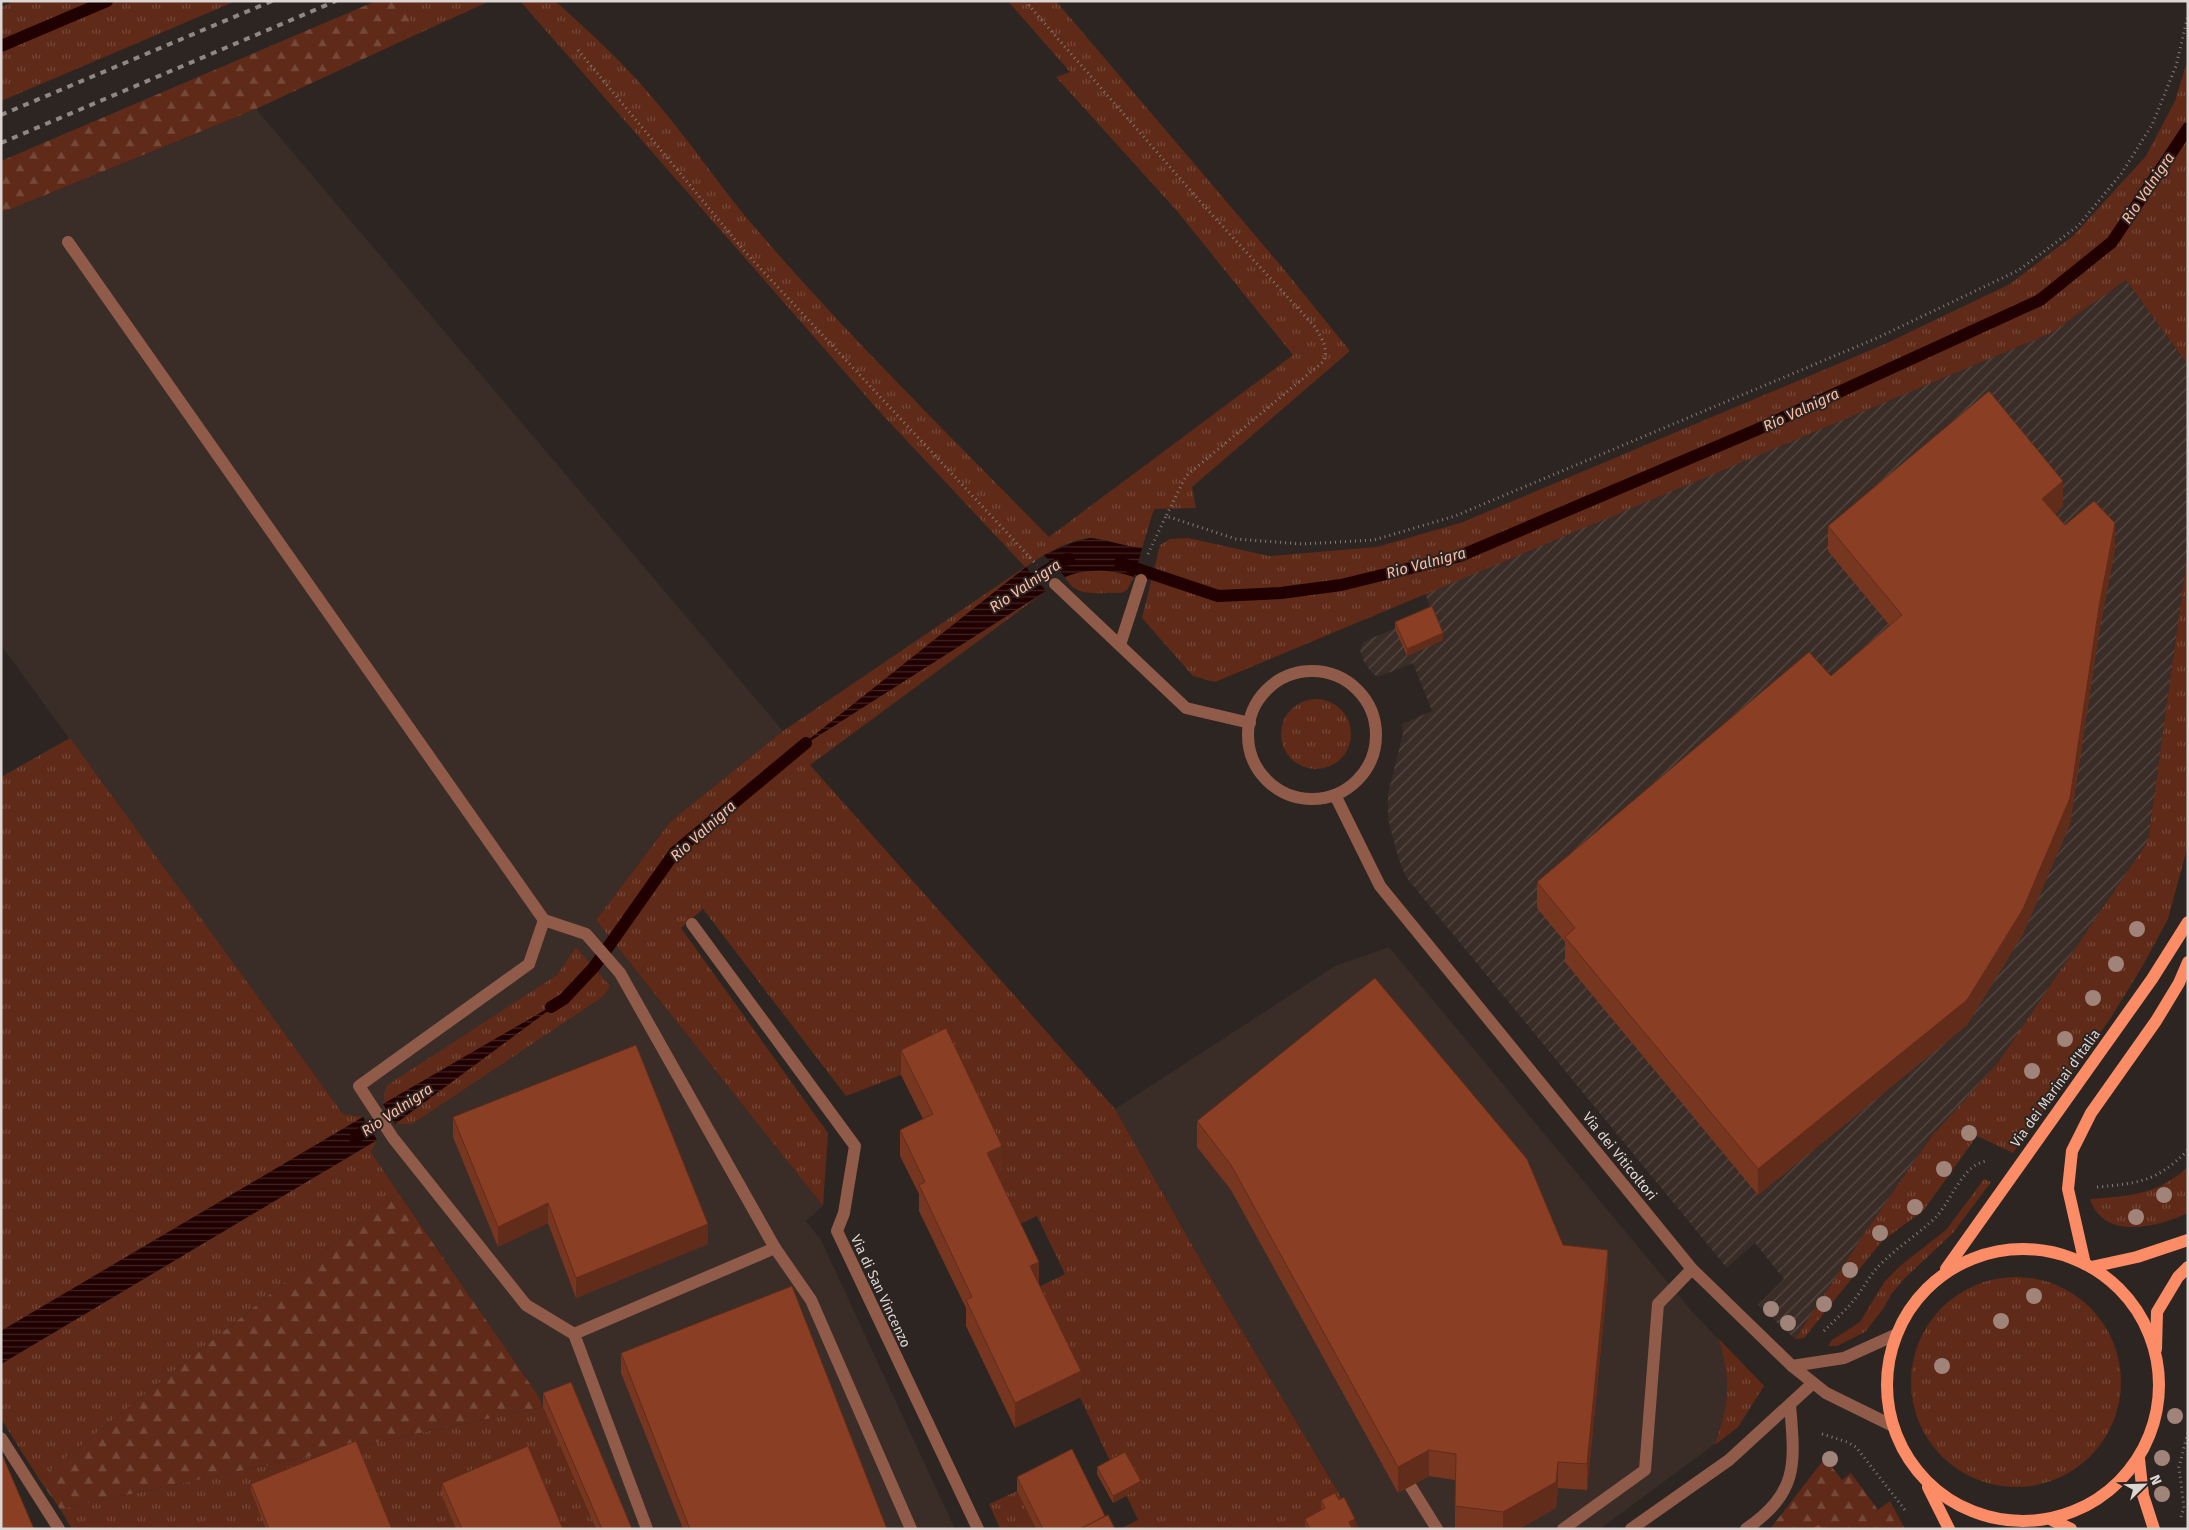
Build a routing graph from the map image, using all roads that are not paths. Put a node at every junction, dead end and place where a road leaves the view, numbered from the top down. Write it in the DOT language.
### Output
graph roads {
  1 [pos="68,242"];
  2 [pos="1141,580"];
  3 [pos="1055,584"];
  4 [pos="1120,645"];
  5 [pos="1250,723"];
  6 [pos="1335,795"];
  7 [pos="544,920"];
  8 [pos="2188,922"];
  9 [pos="692,924"];
  10 [pos="2188,962"];
  11 [pos="2188,1240"];
  12 [pos="775,1248"];
  13 [pos="2088,1266"];
  14 [pos="2188,1267"];
  15 [pos="1692,1269"];
  16 [pos="1945,1272"];
  17 [pos="574,1334"];
  18 [pos="1895,1335"];
  19 [pos="2156,1356"];
  20 [pos="1792,1366"];
  21 [pos="1813,1383"];
  22 [pos="1790,1405"];
  23 [pos="1893,1426"];
  24 [pos="1,1438"];
  25 [pos="2139,1459"];
  26 [pos="1396,1461"];
  27 [pos="1922,1476"];
  28 [pos="2052,1520"];
  29 [pos="2028,1525"];
  30 [pos="59,1529"];
  31 [pos="647,1529"];
  32 [pos="911,1529"];
  33 [pos="978,1529"];
  34 [pos="1437,1529"];
  35 [pos="1563,1529"];
  36 [pos="1631,1529"];
  37 [pos="1746,1529"];
  38 [pos="1949,1529"];
  39 [pos="2071,1529"];
  40 [pos="2154,1529"];
  1 -- 7 [label="street"];
  2 -- 4 [label="street"];
  3 -- 4 [label="street"];
  4 -- 5 [label="street"];
  5 -- 6 [label="street"];
  5 -- 6 [label="street"];
  6 -- 15 [label="street, Via dei Viticoltori"];
  7 -- 12 [label="street"];
  7 -- 17 [label="street"];
  8 -- 16 [label="main road, Via dei Marinai d'Italia"];
  9 -- 33 [label="street, Via di San Vincenzo"];
  10 -- 13 [label="main road"];
  11 -- 13 [label="main road"];
  12 -- 17 [label="street"];
  12 -- 32 [label="street"];
  13 -- 16 [label="main road"];
  13 -- 19 [label="main road"];
  14 -- 19 [label="main road"];
  15 -- 20 [label="street, Via dei Viticoltori"];
  15 -- 35 [label="street"];
  16 -- 18 [label="main road"];
  17 -- 31 [label="street"];
  18 -- 20 [label="street"];
  18 -- 23 [label="main road"];
  19 -- 25 [label="main road"];
  20 -- 21 [label="street, Via dei Viticoltori"];
  21 -- 22 [label="street"];
  21 -- 23 [label="street, Via dei Viticoltori"];
  22 -- 36 [label="street"];
  22 -- 37 [label="street"];
  23 -- 27 [label="main road"];
  24 -- 30 [label="street"];
  25 -- 28 [label="main road"];
  25 -- 40 [label="main road"];
  26 -- 34 [label="street"];
  27 -- 29 [label="main road"];
  27 -- 38 [label="main road"];
  28 -- 29 [label="main road"];
  28 -- 39 [label="main road"];
}
